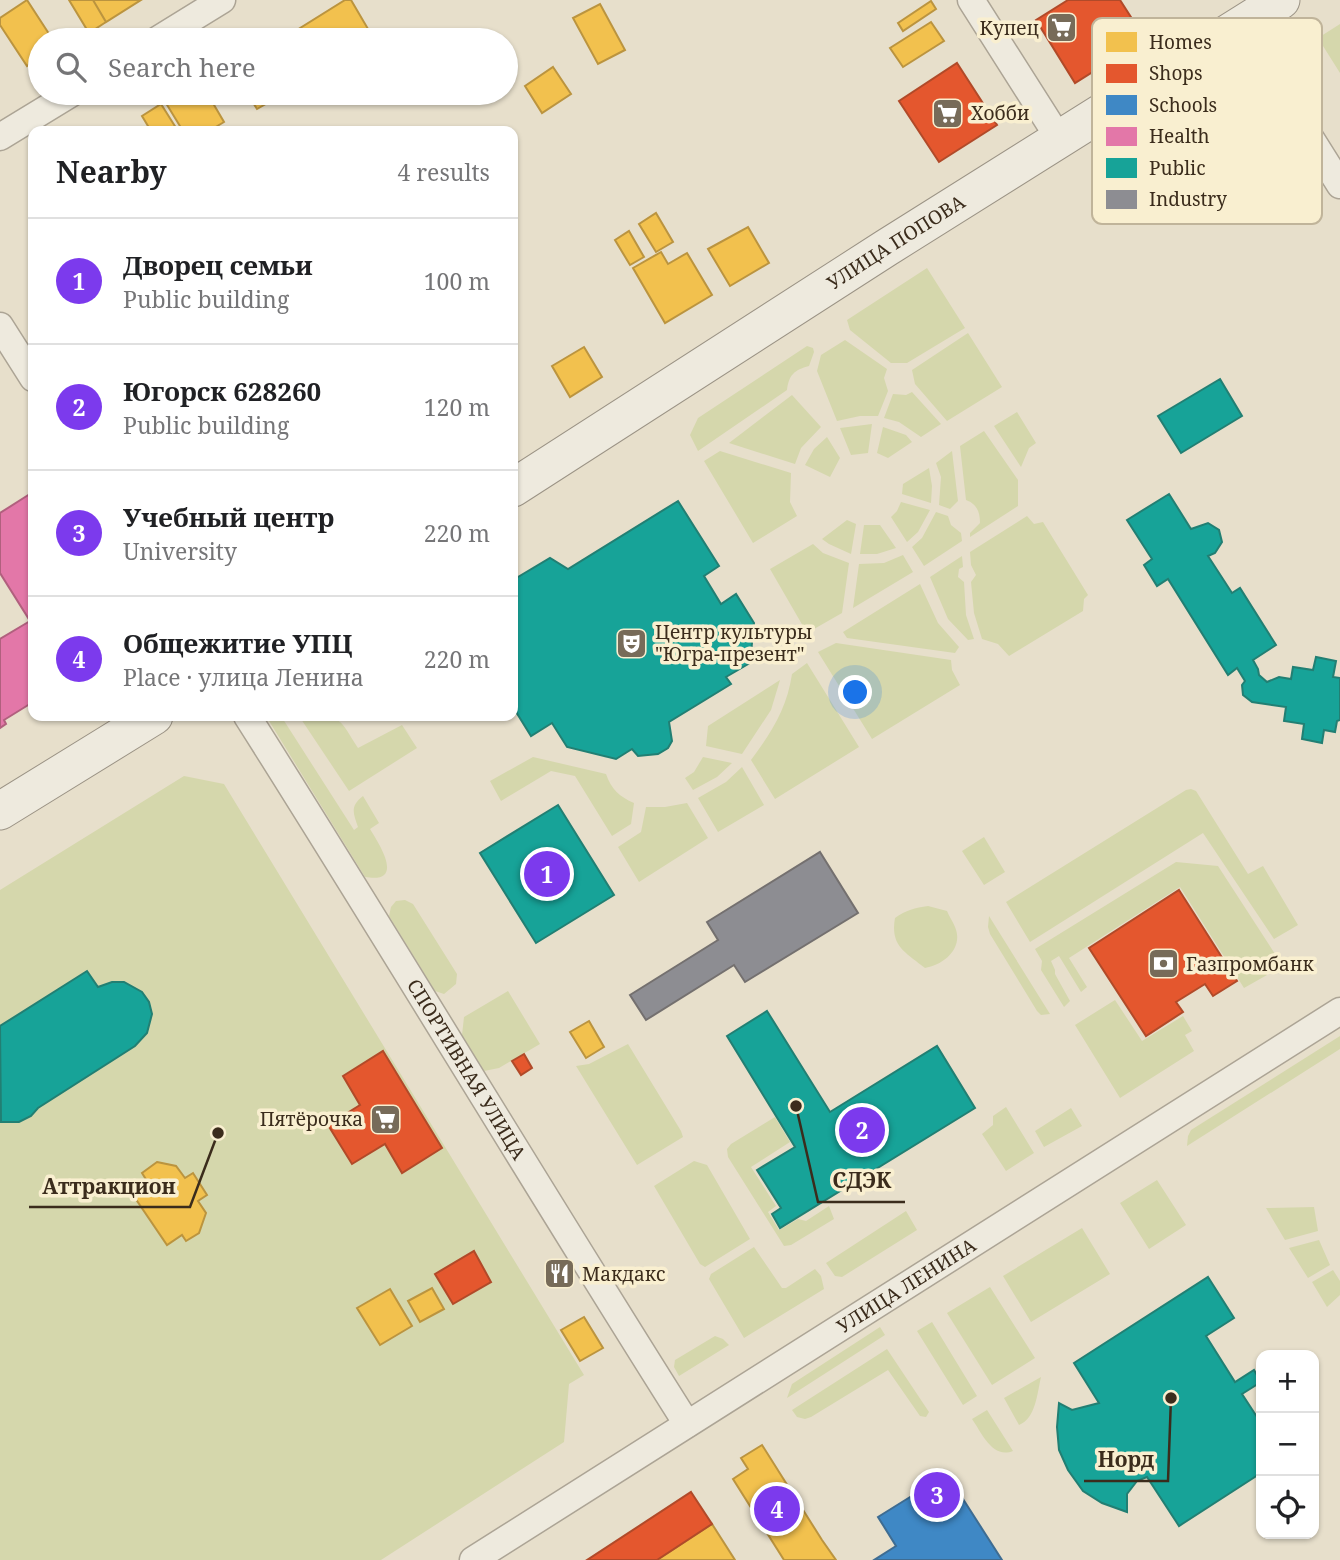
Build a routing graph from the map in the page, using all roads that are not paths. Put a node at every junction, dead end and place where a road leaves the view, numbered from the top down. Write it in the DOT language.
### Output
graph roads {
  1 [pos="222,0"];
  2 [pos="971,0"];
  3 [pos="1281,0"];
  4 [pos="1253,18"];
  5 [pos="176,28"];
  6 [pos="52,105"];
  7 [pos="1092,120"];
  8 [pos="0,137"];
  9 [pos="1060,140"];
  10 [pos="1322,156"];
  11 [pos="1340,185"];
  12 [pos="0,326"];
  13 [pos="28,370"];
  14 [pos="518,485"];
  15 [pos="146,721"];
  16 [pos="250,721"];
  17 [pos="0,811"];
  18 [pos="1340,1011"];
  19 [pos="687,1424"];
  20 [pos="473,1560"];
  1 -- 5 [label="street"];
  2 -- 9 [label="street"];
  3 -- 4 [label="street, УЛИЦА ПОПОВА"];
  6 -- 8 [label="street"];
  7 -- 9 [label="street, УЛИЦА ПОПОВА"];
  9 -- 14 [label="street, УЛИЦА ПОПОВА"];
  10 -- 11 [label="street"];
  12 -- 13 [label="street"];
  15 -- 17 [label="street"];
  16 -- 19 [label="street, СПОРТИВНАЯ УЛИЦА"];
  18 -- 19 [label="street, УЛИЦА ЛЕНИНА"];
  19 -- 20 [label="street, УЛИЦА ЛЕНИНА"];
}
